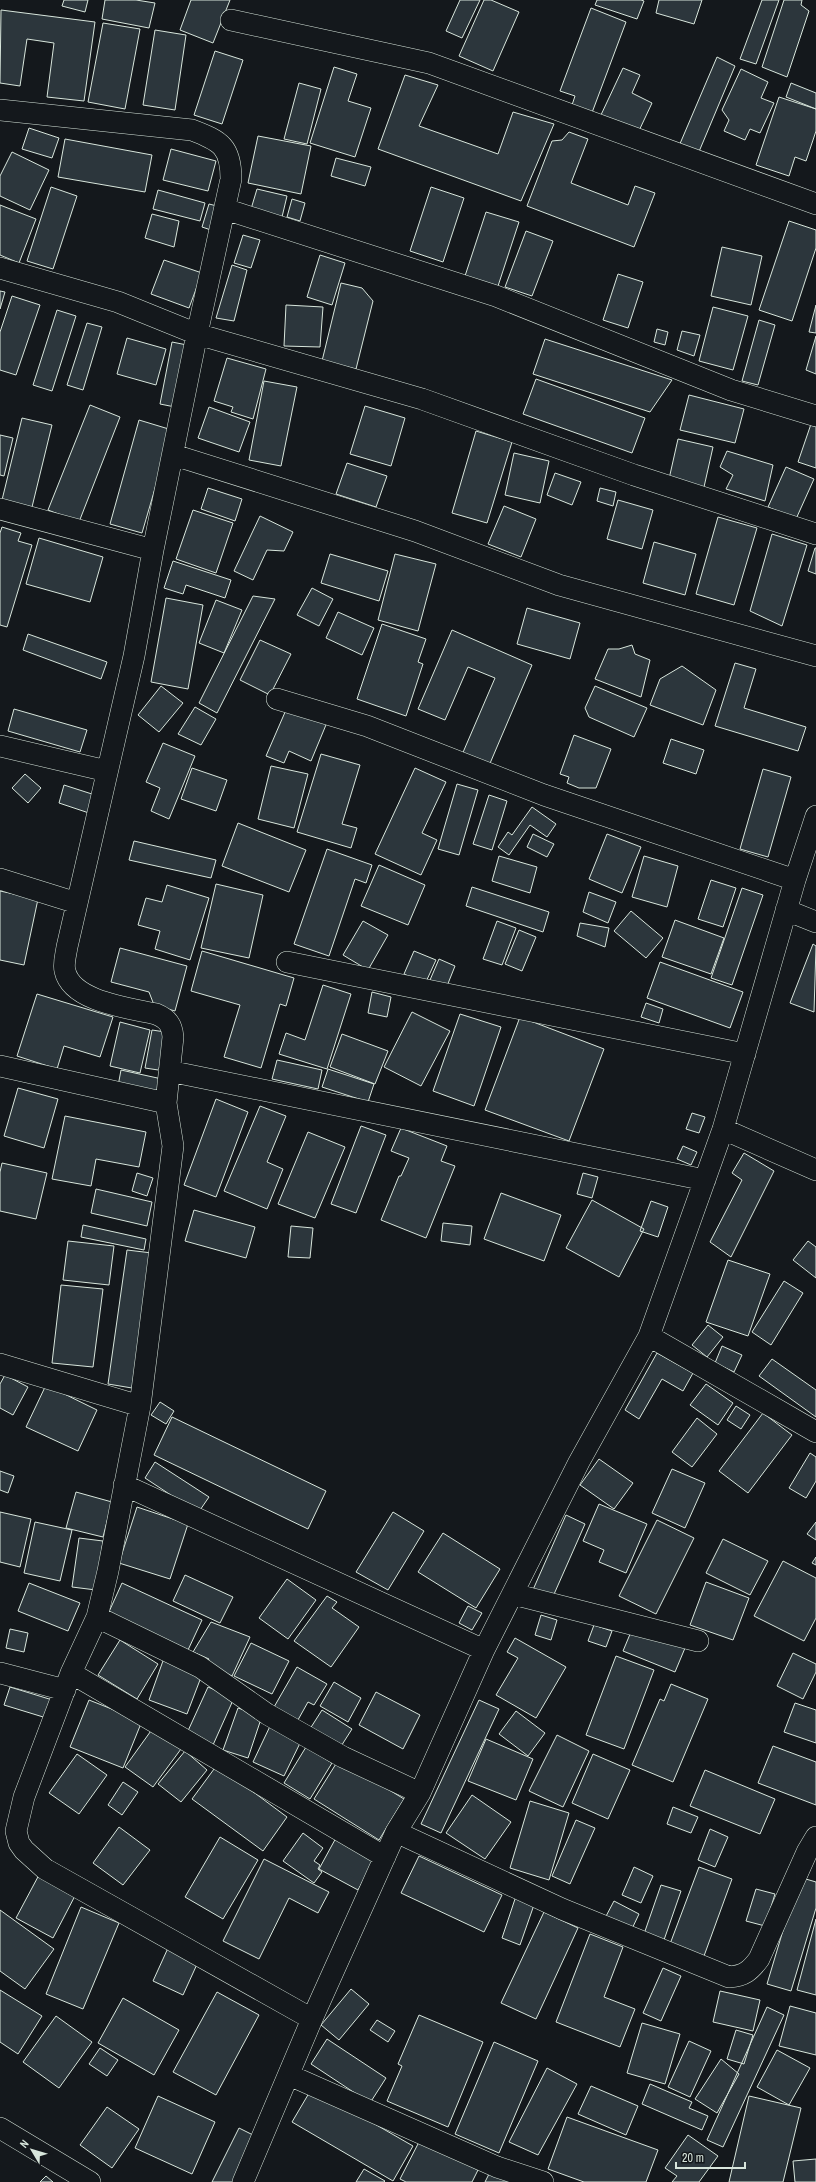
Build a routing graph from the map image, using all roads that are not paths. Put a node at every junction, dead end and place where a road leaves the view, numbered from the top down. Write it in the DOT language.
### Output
graph roads {
  1 [pos="231,20"];
  2 [pos="0,110"];
  3 [pos="816,204"];
  4 [pos="225,208"];
  5 [pos="0,268"];
  6 [pos="197,334"];
  7 [pos="816,416"];
  8 [pos="174,455"];
  9 [pos="0,509"];
  10 [pos="816,534"];
  11 [pos="153,550"];
  12 [pos="816,656"];
  13 [pos="278,699"];
  14 [pos="0,746"];
  15 [pos="107,771"];
  16 [pos="816,816"];
  17 [pos="0,879"];
  18 [pos="795,880"];
  19 [pos="77,903"];
  20 [pos="786,910"];
  21 [pos="816,922"];
  22 [pos="287,962"];
  23 [pos="745,1054"];
  24 [pos="0,1066"];
  25 [pos="169,1071"];
  26 [pos="166,1103"];
  27 [pos="722,1129"];
  28 [pos="816,1170"];
  29 [pos="705,1180"];
  30 [pos="649,1336"];
  31 [pos="0,1364"];
  32 [pos="140,1406"];
  33 [pos="816,1432"];
  34 [pos="124,1485"];
  35 [pos="513,1594"];
  36 [pos="97,1617"];
  37 [pos="698,1641"];
  38 [pos="484,1650"];
  39 [pos="0,1673"];
  40 [pos="68,1682"];
  41 [pos="420,1793"];
  42 [pos="396,1832"];
  43 [pos="816,1837"];
  44 [pos="385,1857"];
  45 [pos="312,2019"];
  46 [pos="289,2075"];
  47 [pos="0,2128"];
  48 [pos="90,2182"];
  49 [pos="244,2182"];
  50 [pos="543,2182"];
  1 -- 3 [label="street"];
  2 -- 4 [label="street"];
  4 -- 6 [label="street"];
  4 -- 7 [label="street"];
  5 -- 6 [label="street"];
  6 -- 8 [label="street"];
  6 -- 10 [label="street"];
  8 -- 11 [label="street"];
  8 -- 12 [label="street"];
  9 -- 11 [label="street"];
  11 -- 15 [label="street"];
  13 -- 18 [label="street"];
  14 -- 15 [label="street"];
  15 -- 19 [label="street"];
  16 -- 18 [label="street"];
  17 -- 19 [label="street"];
  18 -- 20 [label="street"];
  19 -- 25 [label="street"];
  20 -- 21 [label="street"];
  20 -- 23 [label="street"];
  22 -- 23 [label="street"];
  23 -- 27 [label="street"];
  24 -- 26 [label="street"];
  25 -- 26 [label="street"];
  25 -- 29 [label="street"];
  26 -- 32 [label="street"];
  27 -- 28 [label="street"];
  27 -- 29 [label="street"];
  29 -- 30 [label="street"];
  30 -- 33 [label="street"];
  30 -- 35 [label="street"];
  31 -- 32 [label="street"];
  32 -- 34 [label="street"];
  34 -- 36 [label="street"];
  34 -- 38 [label="street"];
  35 -- 37 [label="street"];
  35 -- 38 [label="street"];
  36 -- 40 [label="street"];
  36 -- 41 [label="street"];
  38 -- 41 [label="street"];
  39 -- 40 [label="street"];
  40 -- 44 [label="street"];
  40 -- 45 [label="street"];
  41 -- 42 [label="street"];
  42 -- 43 [label="street"];
  42 -- 44 [label="street"];
  44 -- 45 [label="street"];
  45 -- 46 [label="street"];
  46 -- 49 [label="street"];
  46 -- 50 [label="street"];
  47 -- 48 [label="street"];
}
